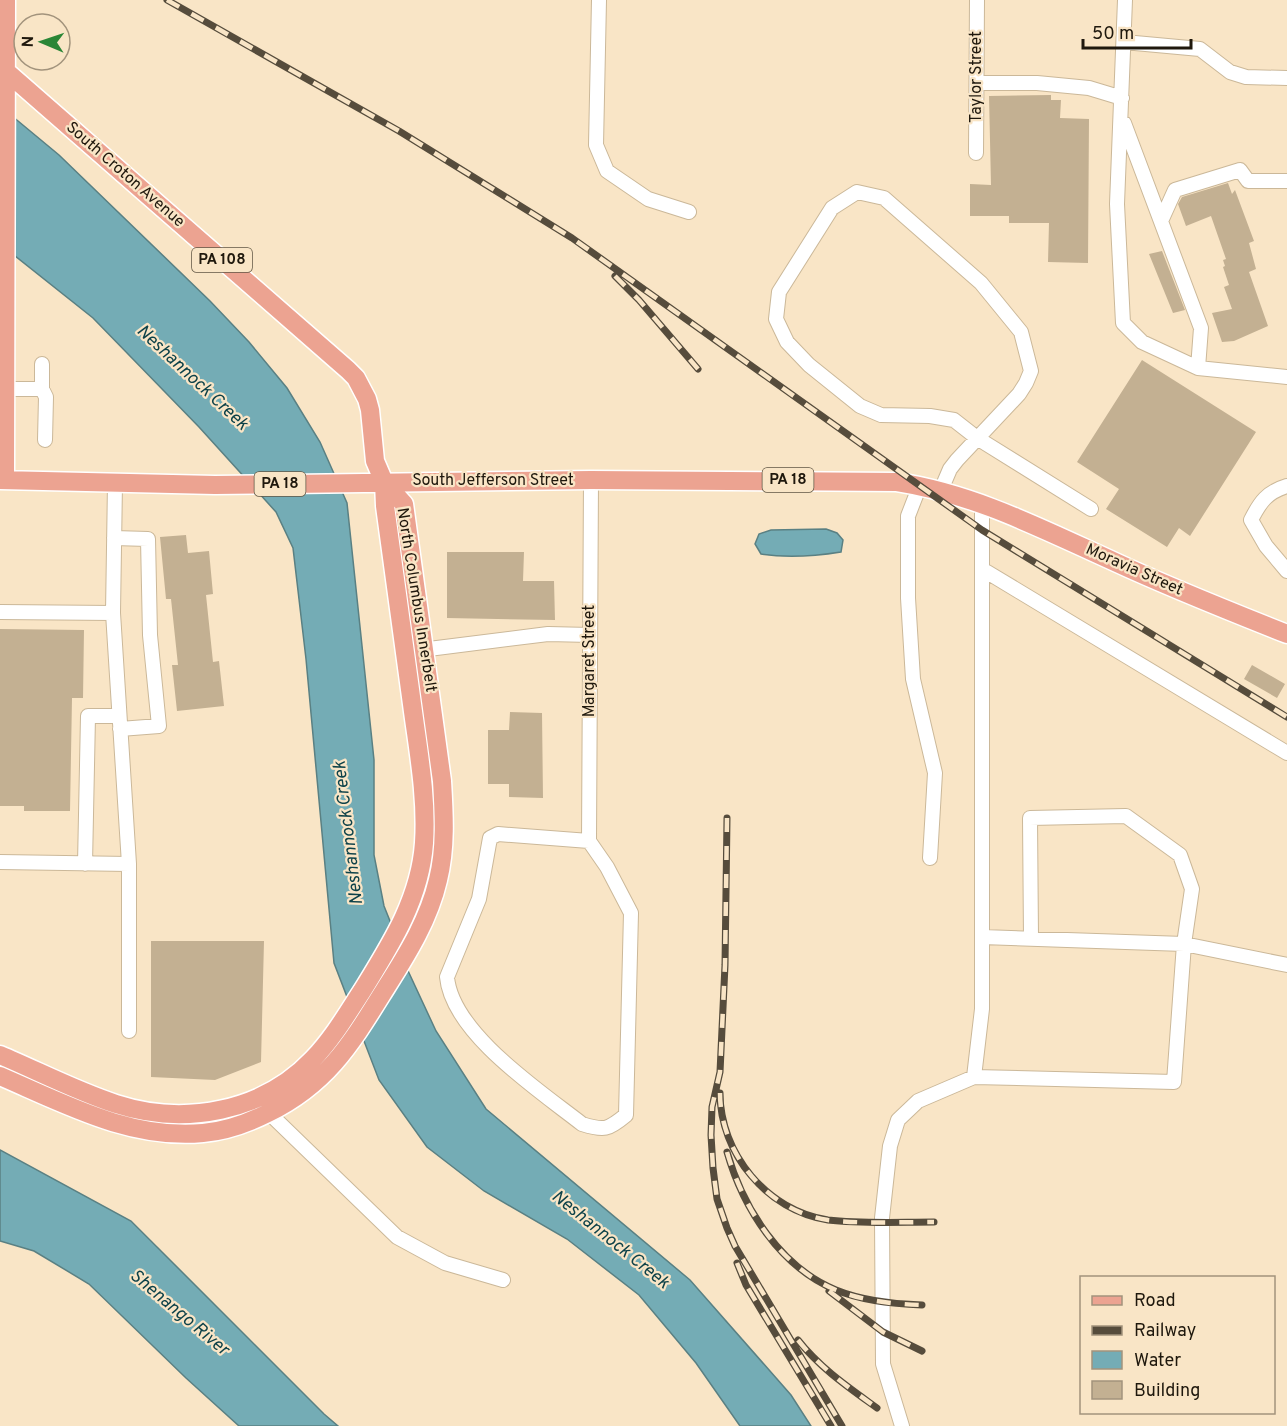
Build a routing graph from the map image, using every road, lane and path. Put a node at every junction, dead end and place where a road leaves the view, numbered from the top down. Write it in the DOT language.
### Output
graph roads {
  1 [pos="6,0"];
  2 [pos="599,0"];
  3 [pos="977,0"];
  4 [pos="1125,0"];
  5 [pos="1124,42"];
  6 [pos="3,69"];
  7 [pos="1287,78"];
  8 [pos="977,83"];
  9 [pos="1122,98"];
  10 [pos="1121,116"];
  11 [pos="976,153"];
  12 [pos="1287,181"];
  13 [pos="689,212"];
  14 [pos="1161,221"];
  15 [pos="3,274"];
  16 [pos="3,344"];
  17 [pos="42,364"];
  18 [pos="1198,368"];
  19 [pos="1287,377"];
  20 [pos="42,388"];
  21 [pos="5,389"];
  22 [pos="977,438"];
  23 [pos="45,440"];
  24 [pos="2,480"];
  25 [pos="591,480"];
  26 [pos="384,482"];
  27 [pos="115,483"];
  28 [pos="920,485"];
  29 [pos="1287,486"];
  30 [pos="941,490"];
  31 [pos="982,503"];
  32 [pos="1091,509"];
  33 [pos="114,538"];
  34 [pos="982,568"];
  35 [pos="1287,571"];
  36 [pos="0,612"];
  37 [pos="113,613"];
  38 [pos="591,634"];
  39 [pos="1287,634"];
  40 [pos="424,649"];
  41 [pos="405,652"];
  42 [pos="120,723"];
  43 [pos="1287,753"];
  44 [pos="589,841"];
  45 [pos="930,858"];
  46 [pos="0,862"];
  47 [pos="85,864"];
  48 [pos="129,864"];
  49 [pos="982,937"];
  50 [pos="1031,938"];
  51 [pos="1184,944"];
  52 [pos="1287,965"];
  53 [pos="129,1031"];
  54 [pos="0,1055"];
  55 [pos="0,1076"];
  56 [pos="974,1077"];
  57 [pos="269,1113"];
  58 [pos="503,1280"];
  59 [pos="902,1426"];
  1 -- 6 [label="main road"];
  2 -- 13 [label="street"];
  3 -- 8 [label="street, Taylor Street"];
  4 -- 5 [label="street"];
  5 -- 7 [label="street"];
  5 -- 9 [label="street"];
  6 -- 15 [label="main road"];
  6 -- 26 [label="main road, South Croton Avenue / PA 108"];
  8 -- 9 [label="street"];
  8 -- 11 [label="street, Taylor Street"];
  9 -- 10 [label="street"];
  10 -- 14 [label="street"];
  10 -- 18 [label="street"];
  12 -- 14 [label="street"];
  14 -- 18 [label="street"];
  15 -- 16 [label="main road"];
  16 -- 21 [label="main road"];
  17 -- 20 [label="street"];
  18 -- 19 [label="street"];
  20 -- 21 [label="street"];
  20 -- 23 [label="street"];
  21 -- 24 [label="main road"];
  22 -- 22 [label="street"];
  22 -- 30 [label="street"];
  22 -- 32 [label="street"];
  24 -- 27 [label="main road, South Jefferson Street / PA 18"];
  25 -- 26 [label="main road, South Jefferson Street / PA 18"];
  25 -- 28 [label="main road, South Jefferson Street / PA 18"];
  25 -- 38 [label="street, Margaret Street"];
  26 -- 27 [label="main road, South Jefferson Street / PA 18"];
  26 -- 40 [label="main road, North Columbus Innerbelt"];
  26 -- 41 [label="main road, North Columbus Innerbelt"];
  27 -- 33 [label="street"];
  28 -- 30 [label="main road, South Jefferson Street / PA 18"];
  28 -- 45 [label="street"];
  29 -- 35 [label="street"];
  30 -- 31 [label="main road, South Jefferson Street / PA 18"];
  31 -- 34 [label="street"];
  31 -- 39 [label="main road, Moravia Street / PA 18"];
  33 -- 37 [label="street"];
  33 -- 42 [label="street"];
  34 -- 43 [label="street"];
  34 -- 49 [label="street"];
  36 -- 37 [label="street"];
  37 -- 42 [label="street"];
  38 -- 40 [label="street"];
  38 -- 44 [label="street, Margaret Street"];
  40 -- 41 [label="street"];
  40 -- 57 [label="main road, North Columbus Innerbelt"];
  41 -- 54 [label="main road, North Columbus Innerbelt"];
  42 -- 47 [label="street"];
  42 -- 48 [label="street"];
  44 -- 44 [label="street"];
  46 -- 47 [label="street"];
  47 -- 48 [label="street"];
  48 -- 53 [label="street"];
  49 -- 50 [label="street"];
  49 -- 56 [label="street"];
  50 -- 51 [label="street"];
  50 -- 51 [label="street"];
  51 -- 52 [label="street"];
  51 -- 56 [label="street"];
  55 -- 57 [label="main road, North Columbus Innerbelt"];
  56 -- 59 [label="street"];
  57 -- 58 [label="street"];
}
